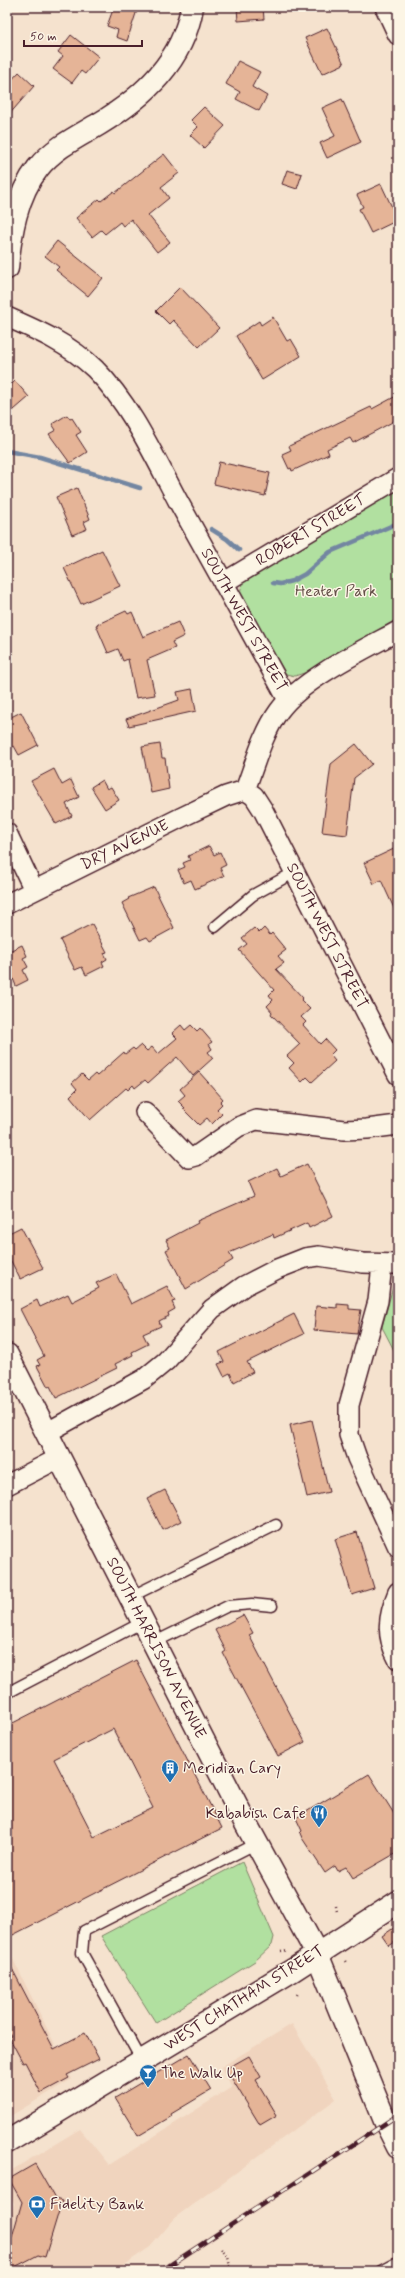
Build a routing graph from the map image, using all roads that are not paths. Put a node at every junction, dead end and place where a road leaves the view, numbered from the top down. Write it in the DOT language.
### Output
graph roads {
  1 [pos="192,7"];
  2 [pos="384,7"];
  3 [pos="398,35"];
  4 [pos="7,268"];
  5 [pos="7,317"];
  6 [pos="398,478"];
  7 [pos="223,582"];
  8 [pos="398,631"];
  9 [pos="288,700"];
  10 [pos="245,790"];
  11 [pos="7,833"];
  12 [pos="295,872"];
  13 [pos="34,890"];
  14 [pos="7,904"];
  15 [pos="215,927"];
  16 [pos="398,1075"];
  17 [pos="145,1112"];
  18 [pos="398,1125"];
  19 [pos="390,1264"];
  20 [pos="7,1355"];
  21 [pos="46,1433"];
  22 [pos="59,1458"];
  23 [pos="7,1485"];
  24 [pos="276,1525"];
  25 [pos="398,1547"];
  26 [pos="398,1592"];
  27 [pos="130,1597"];
  28 [pos="272,1606"];
  29 [pos="143,1622"];
  30 [pos="153,1643"];
  31 [pos="398,1659"];
  32 [pos="7,1693"];
  33 [pos="257,1843"];
  34 [pos="398,1902"];
  35 [pos="318,1954"];
  36 [pos="142,2061"];
  37 [pos="7,2142"];
  38 [pos="398,2146"];
  39 [pos="398,2262"];
  40 [pos="381,2271"];
  1 -- 4 [label="street"];
  2 -- 3 [label="street"];
  5 -- 7 [label="street, SOUTH WEST STREET"];
  6 -- 7 [label="street, ROBERT STREET"];
  7 -- 9 [label="street, SOUTH WEST STREET"];
  8 -- 9 [label="street"];
  9 -- 10 [label="street, SOUTH WEST STREET"];
  10 -- 12 [label="street, SOUTH WEST STREET"];
  10 -- 13 [label="street, DRY AVENUE"];
  11 -- 13 [label="street"];
  12 -- 15 [label="lane"];
  12 -- 16 [label="street, SOUTH WEST STREET"];
  13 -- 14 [label="street, DRY AVENUE"];
  17 -- 18 [label="street"];
  19 -- 21 [label="street"];
  19 -- 25 [label="street"];
  20 -- 21 [label="street, SOUTH HARRISON AVENUE"];
  21 -- 22 [label="street, SOUTH HARRISON AVENUE"];
  22 -- 23 [label="street"];
  22 -- 27 [label="street, SOUTH HARRISON AVENUE"];
  24 -- 27 [label="lane"];
  26 -- 31 [label="street"];
  27 -- 29 [label="street, SOUTH HARRISON AVENUE"];
  28 -- 30 [label="lane"];
  29 -- 30 [label="street, SOUTH HARRISON AVENUE"];
  29 -- 32 [label="lane"];
  30 -- 33 [label="street, SOUTH HARRISON AVENUE"];
  33 -- 35 [label="street, SOUTH HARRISON AVENUE"];
  33 -- 36 [label="lane"];
  34 -- 35 [label="street, WEST CHATHAM STREET"];
  35 -- 36 [label="street, WEST CHATHAM STREET"];
  35 -- 38 [label="street, SOUTH HARRISON AVENUE"];
  36 -- 37 [label="street, WEST CHATHAM STREET"];
  39 -- 40 [label="lane"];
}
